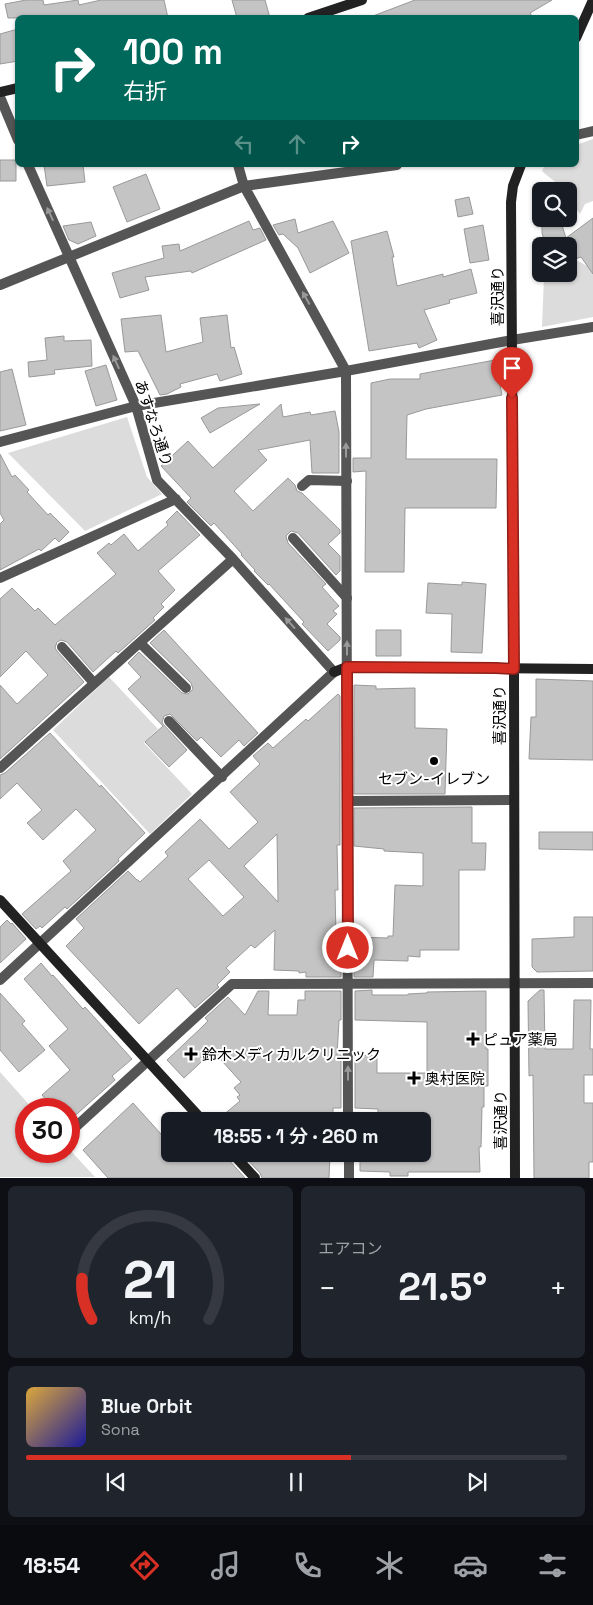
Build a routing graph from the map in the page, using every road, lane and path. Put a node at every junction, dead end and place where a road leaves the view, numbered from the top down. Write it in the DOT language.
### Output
graph roads {
  1 [pos="362,0"];
  2 [pos="593,0"];
  3 [pos="317,15"];
  4 [pos="579,31"];
  5 [pos="15,89"];
  6 [pos="0,92"];
  7 [pos="0,97"];
  8 [pos="593,131"];
  9 [pos="15,133"];
  10 [pos="579,134"];
  11 [pos="29,167"];
  12 [pos="239,167"];
  13 [pos="382,167"];
  14 [pos="520,167"];
  15 [pos="244,186"];
  16 [pos="69,258"];
  17 [pos="0,285"];
  18 [pos="593,327"];
  19 [pos="512,340"];
  20 [pos="346,371"];
  21 [pos="136,406"];
  22 [pos="0,442"];
  23 [pos="346,481"];
  24 [pos="302,486"];
  25 [pos="176,499"];
  26 [pos="293,538"];
  27 [pos="233,559"];
  28 [pos="0,578"];
  29 [pos="347,598"];
  30 [pos="140,643"];
  31 [pos="62,648"];
  32 [pos="347,667"];
  33 [pos="593,668"];
  34 [pos="514,669"];
  35 [pos="334,672"];
  36 [pos="94,683"];
  37 [pos="186,688"];
  38 [pos="168,721"];
  39 [pos="0,768"];
  40 [pos="222,777"];
  41 [pos="514,800"];
  42 [pos="348,801"];
  43 [pos="0,900"];
  44 [pos="39,943"];
  45 [pos="0,980"];
  46 [pos="515,983"];
  47 [pos="593,983"];
  48 [pos="348,984"];
  49 [pos="147,1061"];
  50 [pos="195,1112"];
  51 [pos="348,1112"];
  52 [pos="80,1123"];
  53 [pos="240,1162"];
  54 [pos="349,1162"];
  55 [pos="254,1178"];
  56 [pos="349,1178"];
  57 [pos="515,1178"];
  1 -- 3 [label="street"];
  2 -- 4 [label="street"];
  5 -- 6 [label="street"];
  7 -- 9 [label="street"];
  8 -- 10 [label="street"];
  16 -- 11 [label="street, あすなろ通り, one-way"];
  12 -- 15 [label="street"];
  13 -- 15 [label="street"];
  14 -- 19 [label="street, 喜沢通り"];
  15 -- 16 [label="street"];
  20 -- 15 [label="street, one-way"];
  16 -- 17 [label="street"];
  21 -- 16 [label="street, あすなろ通り, one-way"];
  18 -- 19 [label="street"];
  19 -- 20 [label="street"];
  19 -- 34 [label="street, 喜沢通り"];
  20 -- 21 [label="street"];
  23 -- 20 [label="street, one-way"];
  21 -- 22 [label="street"];
  21 -- 25 [label="street, あすなろ通り"];
  23 -- 24 [label="street"];
  23 -- 29 [label="street"];
  25 -- 27 [label="street, あすなろ通り"];
  25 -- 28 [label="street"];
  26 -- 29 [label="street"];
  27 -- 30 [label="street"];
  35 -- 27 [label="street, あすなろ通り, one-way"];
  32 -- 29 [label="street, one-way"];
  30 -- 36 [label="street"];
  30 -- 37 [label="street"];
  31 -- 36 [label="street"];
  32 -- 34 [label="street"];
  32 -- 35 [label="street"];
  32 -- 42 [label="street"];
  33 -- 34 [label="street"];
  34 -- 41 [label="street, 喜沢通り"];
  35 -- 40 [label="street"];
  36 -- 39 [label="street"];
  38 -- 40 [label="street"];
  40 -- 44 [label="street"];
  41 -- 42 [label="street"];
  41 -- 46 [label="street, 喜沢通り"];
  42 -- 48 [label="street"];
  43 -- 44 [label="street"];
  44 -- 45 [label="street"];
  44 -- 49 [label="street"];
  46 -- 47 [label="street"];
  46 -- 48 [label="street"];
  46 -- 57 [label="street, 喜沢通り"];
  48 -- 49 [label="street"];
  51 -- 48 [label="street, one-way"];
  49 -- 50 [label="street"];
  49 -- 52 [label="street"];
  53 -- 55 [label="street"];
  54 -- 56 [label="street"];
}
